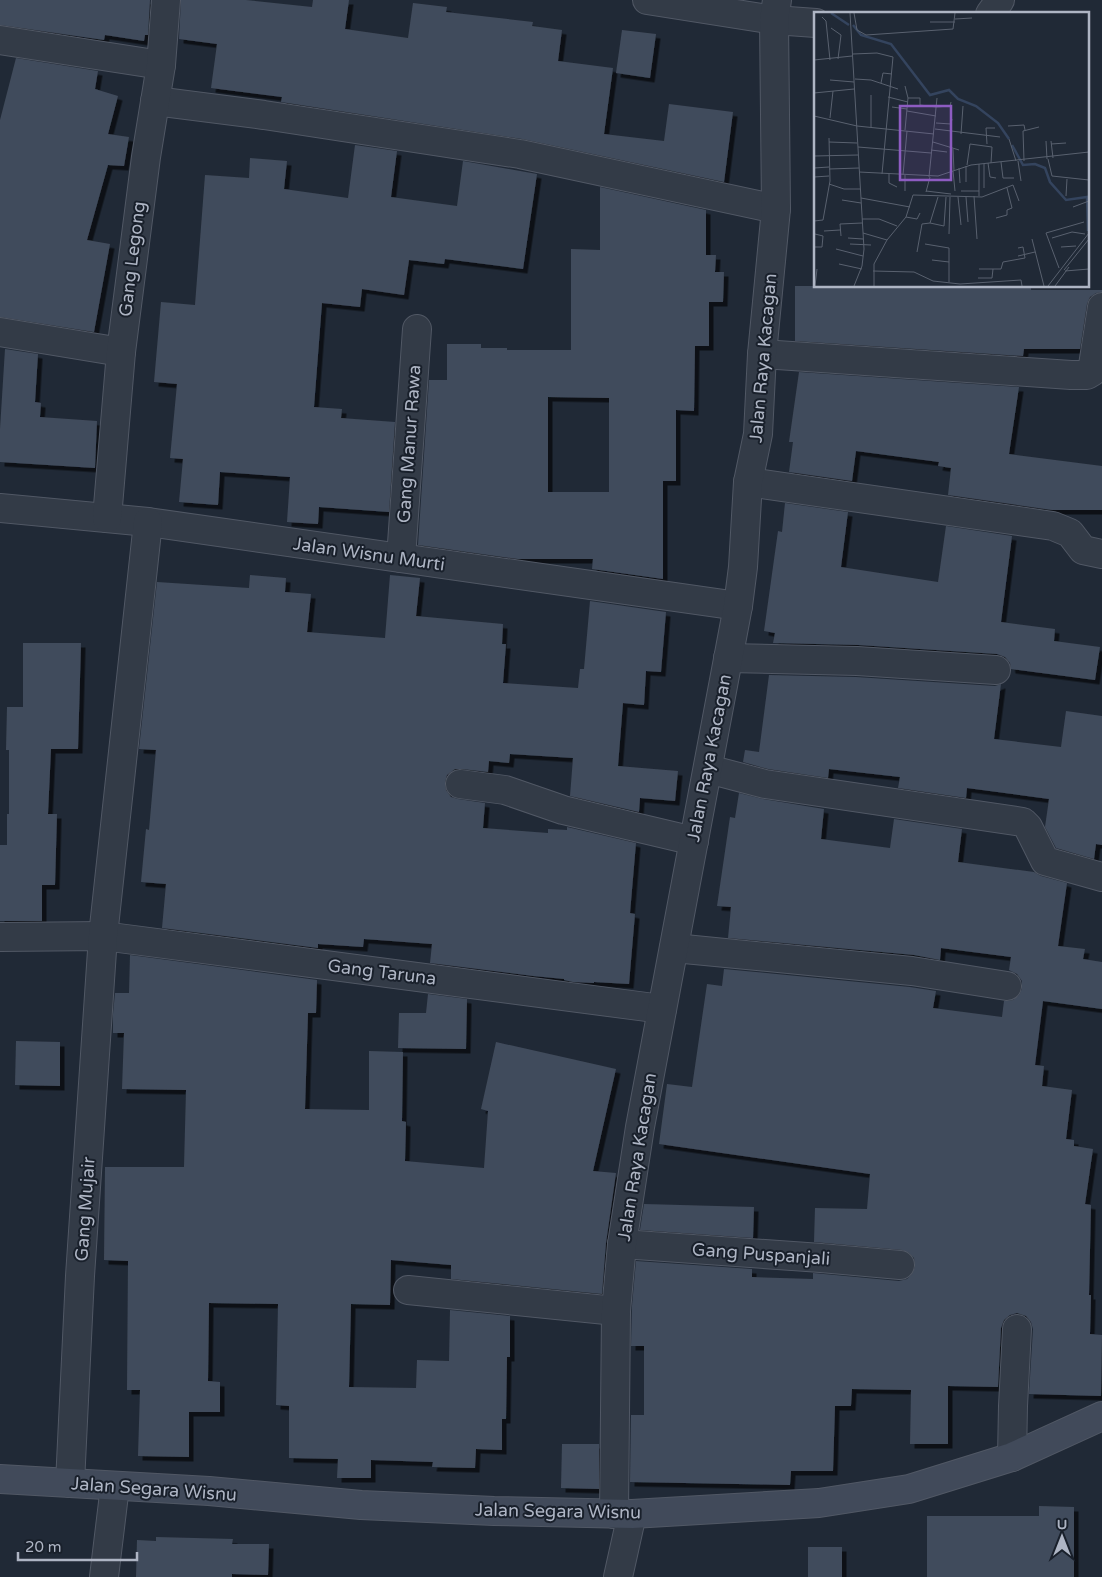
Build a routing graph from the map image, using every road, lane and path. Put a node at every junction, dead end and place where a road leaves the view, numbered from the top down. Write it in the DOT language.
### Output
graph roads {
  1 [pos="166,0"];
  2 [pos="647,0"];
  3 [pos="1000,0"];
  4 [pos="775,10"];
  5 [pos="991,12"];
  6 [pos="814,22"];
  7 [pos="0,40"];
  8 [pos="161,65"];
  9 [pos="155,102"];
  10 [pos="776,209"];
  11 [pos="1102,308"];
  12 [pos="418,329"];
  13 [pos="0,332"];
  14 [pos="121,352"];
  15 [pos="762,354"];
  16 [pos="748,482"];
  17 [pos="0,508"];
  18 [pos="107,518"];
  19 [pos="148,522"];
  20 [pos="1102,554"];
  21 [pos="400,558"];
  22 [pos="738,606"];
  23 [pos="728,658"];
  24 [pos="996,670"];
  25 [pos="708,769"];
  26 [pos="460,784"];
  27 [pos="694,841"];
  28 [pos="1102,877"];
  29 [pos="103,936"];
  30 [pos="0,937"];
  31 [pos="674,948"];
  32 [pos="1007,986"];
  33 [pos="662,1008"];
  34 [pos="622,1244"];
  35 [pos="900,1265"];
  36 [pos="408,1290"];
  37 [pos="616,1311"];
  38 [pos="1017,1329"];
  39 [pos="1102,1416"];
  40 [pos="1012,1458"];
  41 [pos="0,1479"];
  42 [pos="70,1483"];
  43 [pos="115,1486"];
  44 [pos="623,1514"];
  45 [pos="104,1577"];
  46 [pos="618,1577"];
  1 -- 8 [label="street, Gang Legong"];
  2 -- 4 [label="street"];
  3 -- 5 [label="street"];
  4 -- 6 [label="street"];
  4 -- 10 [label="street, Jalan Raya Kacagan"];
  7 -- 8 [label="street"];
  8 -- 9 [label="street, Gang Legong"];
  9 -- 10 [label="street"];
  9 -- 14 [label="street, Gang Legong"];
  10 -- 15 [label="street, Jalan Raya Kacagan"];
  11 -- 15 [label="street"];
  12 -- 21 [label="street, Gang Manur Rawa"];
  13 -- 14 [label="street"];
  14 -- 18 [label="street, Gang Legong"];
  15 -- 16 [label="street, Jalan Raya Kacagan"];
  16 -- 20 [label="street"];
  16 -- 22 [label="street, Jalan Raya Kacagan"];
  17 -- 18 [label="street, Jalan Wisnu Murti"];
  18 -- 19 [label="street, Jalan Wisnu Murti"];
  19 -- 21 [label="street, Jalan Wisnu Murti"];
  19 -- 29 [label="street, Gang Mujair"];
  21 -- 22 [label="street, Jalan Wisnu Murti"];
  22 -- 23 [label="street, Jalan Raya Kacagan"];
  23 -- 24 [label="street"];
  23 -- 25 [label="street, Jalan Raya Kacagan"];
  25 -- 27 [label="street, Jalan Raya Kacagan"];
  25 -- 28 [label="street"];
  26 -- 27 [label="street"];
  27 -- 31 [label="street, Jalan Raya Kacagan"];
  29 -- 30 [label="street, Gang Taruna"];
  29 -- 33 [label="street, Gang Taruna"];
  29 -- 42 [label="street, Gang Mujair"];
  31 -- 32 [label="street"];
  31 -- 33 [label="street, Jalan Raya Kacagan"];
  33 -- 34 [label="street, Jalan Raya Kacagan"];
  34 -- 35 [label="street, Gang Puspanjali"];
  34 -- 37 [label="street, Jalan Raya Kacagan"];
  36 -- 37 [label="street"];
  37 -- 44 [label="street, Jalan Raya Kacagan"];
  38 -- 40 [label="street"];
  39 -- 40 [label="street, Jalan Segara Wisnu"];
  40 -- 44 [label="street, Jalan Segara Wisnu"];
  41 -- 42 [label="street, Jalan Segara Wisnu"];
  42 -- 43 [label="street, Jalan Segara Wisnu"];
  43 -- 44 [label="street, Jalan Segara Wisnu"];
  43 -- 45 [label="street"];
  44 -- 46 [label="street, Jalan Raya Kacagan"];
}
